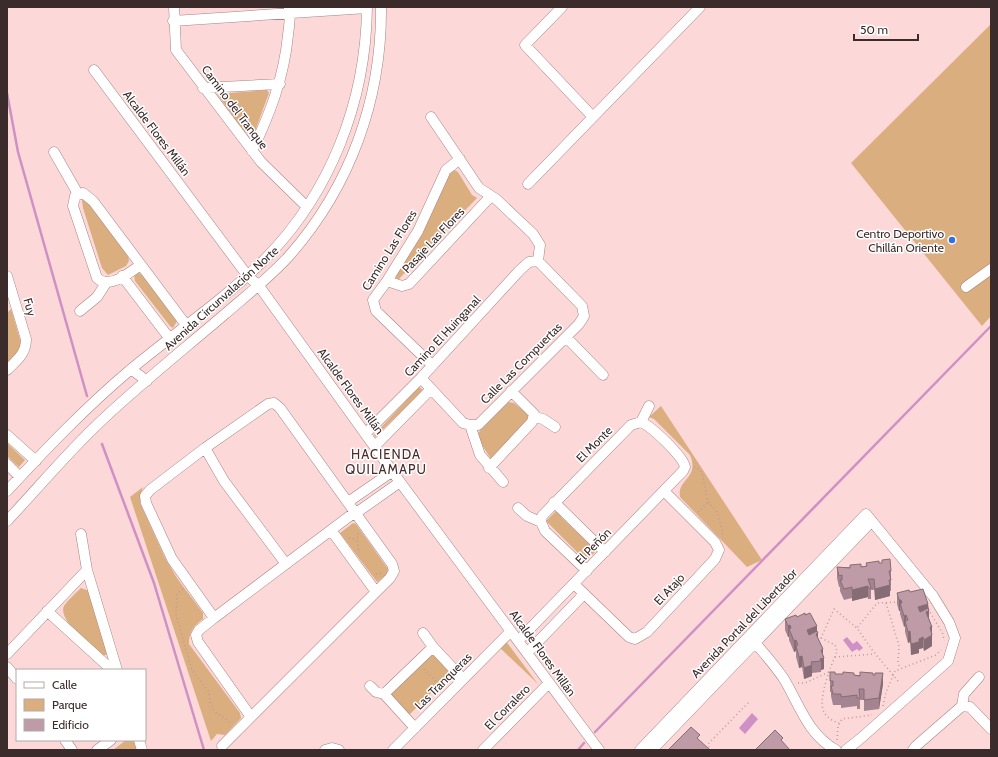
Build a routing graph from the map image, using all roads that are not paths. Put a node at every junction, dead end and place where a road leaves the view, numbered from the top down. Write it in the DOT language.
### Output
graph roads {
  1 [pos="174,7"];
  2 [pos="367,7"];
  3 [pos="381,7"];
  4 [pos="562,7"];
  5 [pos="700,7"];
  6 [pos="290,10"];
  7 [pos="258,11"];
  8 [pos="173,21"];
  9 [pos="94,70"];
  10 [pos="280,84"];
  11 [pos="203,88"];
  12 [pos="431,117"];
  13 [pos="593,117"];
  14 [pos="252,151"];
  15 [pos="54,152"];
  16 [pos="460,159"];
  17 [pos="330,166"];
  18 [pos="346,170"];
  19 [pos="528,184"];
  20 [pos="78,194"];
  21 [pos="491,196"];
  22 [pos="307,207"];
  23 [pos="538,262"];
  24 [pos="141,264"];
  25 [pos="991,269"];
  26 [pos="248,275"];
  27 [pos="7,276"];
  28 [pos="122,276"];
  29 [pos="387,281"];
  30 [pos="106,283"];
  31 [pos="259,286"];
  32 [pos="966,287"];
  33 [pos="10,303"];
  34 [pos="80,311"];
  35 [pos="186,325"];
  36 [pos="566,337"];
  37 [pos="170,339"];
  38 [pos="432,365"];
  39 [pos="131,369"];
  40 [pos="7,370"];
  41 [pos="603,375"];
  42 [pos="422,378"];
  43 [pos="147,381"];
  44 [pos="432,389"];
  45 [pos="511,391"];
  46 [pos="650,406"];
  47 [pos="534,417"];
  48 [pos="641,422"];
  49 [pos="470,425"];
  50 [pos="555,427"];
  51 [pos="366,433"];
  52 [pos="7,435"];
  53 [pos="375,446"];
  54 [pos="205,448"];
  55 [pos="36,461"];
  56 [pos="7,464"];
  57 [pos="490,468"];
  58 [pos="393,471"];
  59 [pos="20,477"];
  60 [pos="400,482"];
  61 [pos="503,482"];
  62 [pos="7,491"];
  63 [pos="664,492"];
  64 [pos="348,502"];
  65 [pos="554,502"];
  66 [pos="518,508"];
  67 [pos="358,515"];
  68 [pos="7,521"];
  69 [pos="541,522"];
  70 [pos="331,530"];
  71 [pos="81,534"];
  72 [pos="605,552"];
  73 [pos="286,564"];
  74 [pos="87,570"];
  75 [pos="587,571"];
  76 [pos="574,584"];
  77 [pos="374,589"];
  78 [pos="584,594"];
  79 [pos="47,611"];
  80 [pos="214,618"];
  81 [pos="512,631"];
  82 [pos="423,633"];
  83 [pos="752,640"];
  84 [pos="518,641"];
  85 [pos="433,646"];
  86 [pos="527,653"];
  87 [pos="7,654"];
  88 [pos="7,667"];
  89 [pos="111,669"];
  90 [pos="117,669"];
  91 [pos="979,677"];
  92 [pos="16,678"];
  93 [pos="463,679"];
  94 [pos="549,683"];
  95 [pos="370,686"];
  96 [pos="384,694"];
  97 [pos="962,706"];
  98 [pos="251,717"];
  99 [pos="415,728"];
  100 [pos="991,729"];
  101 [pos="66,741"];
  102 [pos="110,741"];
  103 [pos="222,746"];
  104 [pos="836,746"];
  105 [pos="487,749"];
  106 [pos="72,750"];
  107 [pos="98,750"];
  108 [pos="325,750"];
  109 [pos="339,750"];
  110 [pos="393,750"];
  111 [pos="598,750"];
  112 [pos="640,750"];
  113 [pos="652,750"];
  114 [pos="846,750"];
  115 [pos="913,750"];
  1 -- 8 [label="street, Camino del Tranque"];
  2 -- 6 [label="street"];
  2 -- 17 [label="street, Avenida Circunvalación Norte"];
  3 -- 18 [label="street, Avenida Circunvalación Norte"];
  4 -- 13 [label="street"];
  5 -- 13 [label="street"];
  6 -- 7 [label="street"];
  6 -- 10 [label="street"];
  7 -- 8 [label="street"];
  8 -- 11 [label="street, Camino del Tranque"];
  9 -- 26 [label="street, Alcalde Flores Millán"];
  10 -- 11 [label="street"];
  10 -- 14 [label="street"];
  11 -- 14 [label="street, Camino del Tranque"];
  12 -- 16 [label="street"];
  13 -- 19 [label="street"];
  14 -- 22 [label="street, Camino del Tranque"];
  15 -- 20 [label="street"];
  16 -- 21 [label="street"];
  16 -- 29 [label="street, Camino Las Flores"];
  17 -- 18 [label="street"];
  17 -- 22 [label="street, Avenida Circunvalación Norte"];
  18 -- 31 [label="street, Avenida Circunvalación Norte"];
  20 -- 24 [label="street"];
  20 -- 30 [label="street"];
  21 -- 23 [label="street"];
  21 -- 29 [label="street, Pasaje Las Flores"];
  22 -- 26 [label="street, Avenida Circunvalación Norte"];
  23 -- 36 [label="street, Calle Las Compuertas"];
  23 -- 38 [label="street, Camino El Huinganal"];
  24 -- 28 [label="street"];
  24 -- 35 [label="street"];
  25 -- 32 [label="street"];
  26 -- 31 [label="street, Alcalde Flores Millán"];
  26 -- 35 [label="street, Avenida Circunvalación Norte"];
  27 -- 33 [label="street, Fuy"];
  28 -- 30 [label="street"];
  28 -- 37 [label="street"];
  29 -- 38 [label="street, Camino Las Flores"];
  30 -- 34 [label="street"];
  31 -- 43 [label="street, Avenida Circunvalación Norte"];
  31 -- 51 [label="street, Alcalde Flores Millán"];
  33 -- 40 [label="street, Fuy"];
  35 -- 37 [label="street, Avenida Circunvalación Norte"];
  36 -- 41 [label="street"];
  36 -- 45 [label="street, Calle Las Compuertas"];
  37 -- 39 [label="street, Avenida Circunvalación Norte"];
  38 -- 42 [label="street, Camino El Huinganal"];
  39 -- 43 [label="street"];
  39 -- 55 [label="street, Avenida Circunvalación Norte"];
  42 -- 44 [label="street"];
  42 -- 51 [label="street, Camino El Huinganal"];
  43 -- 68 [label="street, Avenida Circunvalación Norte"];
  44 -- 49 [label="street"];
  44 -- 53 [label="street"];
  45 -- 47 [label="street"];
  45 -- 49 [label="street, Calle Las Compuertas"];
  46 -- 48 [label="street"];
  47 -- 50 [label="street"];
  47 -- 57 [label="street"];
  48 -- 63 [label="street, El Peñón"];
  48 -- 65 [label="street, El Monte"];
  49 -- 57 [label="street"];
  51 -- 53 [label="street, Alcalde Flores Millán"];
  52 -- 55 [label="street"];
  53 -- 58 [label="street, Alcalde Flores Millán"];
  54 -- 64 [label="street"];
  54 -- 73 [label="street"];
  54 -- 80 [label="street"];
  55 -- 59 [label="street, Avenida Circunvalación Norte"];
  56 -- 59 [label="street"];
  57 -- 61 [label="street"];
  58 -- 60 [label="street, Alcalde Flores Millán"];
  58 -- 64 [label="street"];
  59 -- 62 [label="street, Avenida Circunvalación Norte"];
  60 -- 67 [label="street"];
  60 -- 81 [label="street, Alcalde Flores Millán"];
  63 -- 72 [label="street, El Peñón"];
  63 -- 78 [label="street, El Atajo"];
  64 -- 67 [label="street"];
  65 -- 69 [label="street, El Monte"];
  65 -- 72 [label="street"];
  66 -- 69 [label="street"];
  67 -- 70 [label="street"];
  67 -- 77 [label="street"];
  69 -- 75 [label="street"];
  70 -- 73 [label="street"];
  70 -- 77 [label="street"];
  71 -- 74 [label="street"];
  72 -- 75 [label="street, El Peñón"];
  73 -- 80 [label="street"];
  74 -- 79 [label="street"];
  74 -- 90 [label="street"];
  75 -- 76 [label="street, El Peñón"];
  76 -- 78 [label="street, El Atajo"];
  76 -- 84 [label="street, El Peñón"];
  77 -- 98 [label="street"];
  78 -- 86 [label="street"];
  79 -- 87 [label="street"];
  79 -- 89 [label="street"];
  80 -- 98 [label="street"];
  81 -- 84 [label="street, Alcalde Flores Millán"];
  81 -- 93 [label="street, Las Tranqueras"];
  82 -- 85 [label="street"];
  83 -- 104 [label="street"];
  83 -- 112 [label="street, Avenida Portal del Libertador"];
  83 -- 113 [label="street, Avenida Portal del Libertador"];
  83 -- 114 [label="street, Avenida Portal del Libertador"];
  84 -- 86 [label="street, Alcalde Flores Millán"];
  85 -- 93 [label="street"];
  85 -- 96 [label="street"];
  86 -- 94 [label="street, Alcalde Flores Millán"];
  88 -- 92 [label="street"];
  91 -- 97 [label="street"];
  93 -- 99 [label="street, Las Tranqueras"];
  94 -- 105 [label="street, El Corralero"];
  94 -- 111 [label="street, Alcalde Flores Millán"];
  95 -- 96 [label="street"];
  96 -- 99 [label="street"];
  97 -- 100 [label="street"];
  97 -- 115 [label="street"];
  98 -- 103 [label="street"];
  99 -- 110 [label="street, Las Tranqueras"];
  101 -- 106 [label="street"];
  102 -- 107 [label="street"];
  108 -- 109 [label="street"];
}
